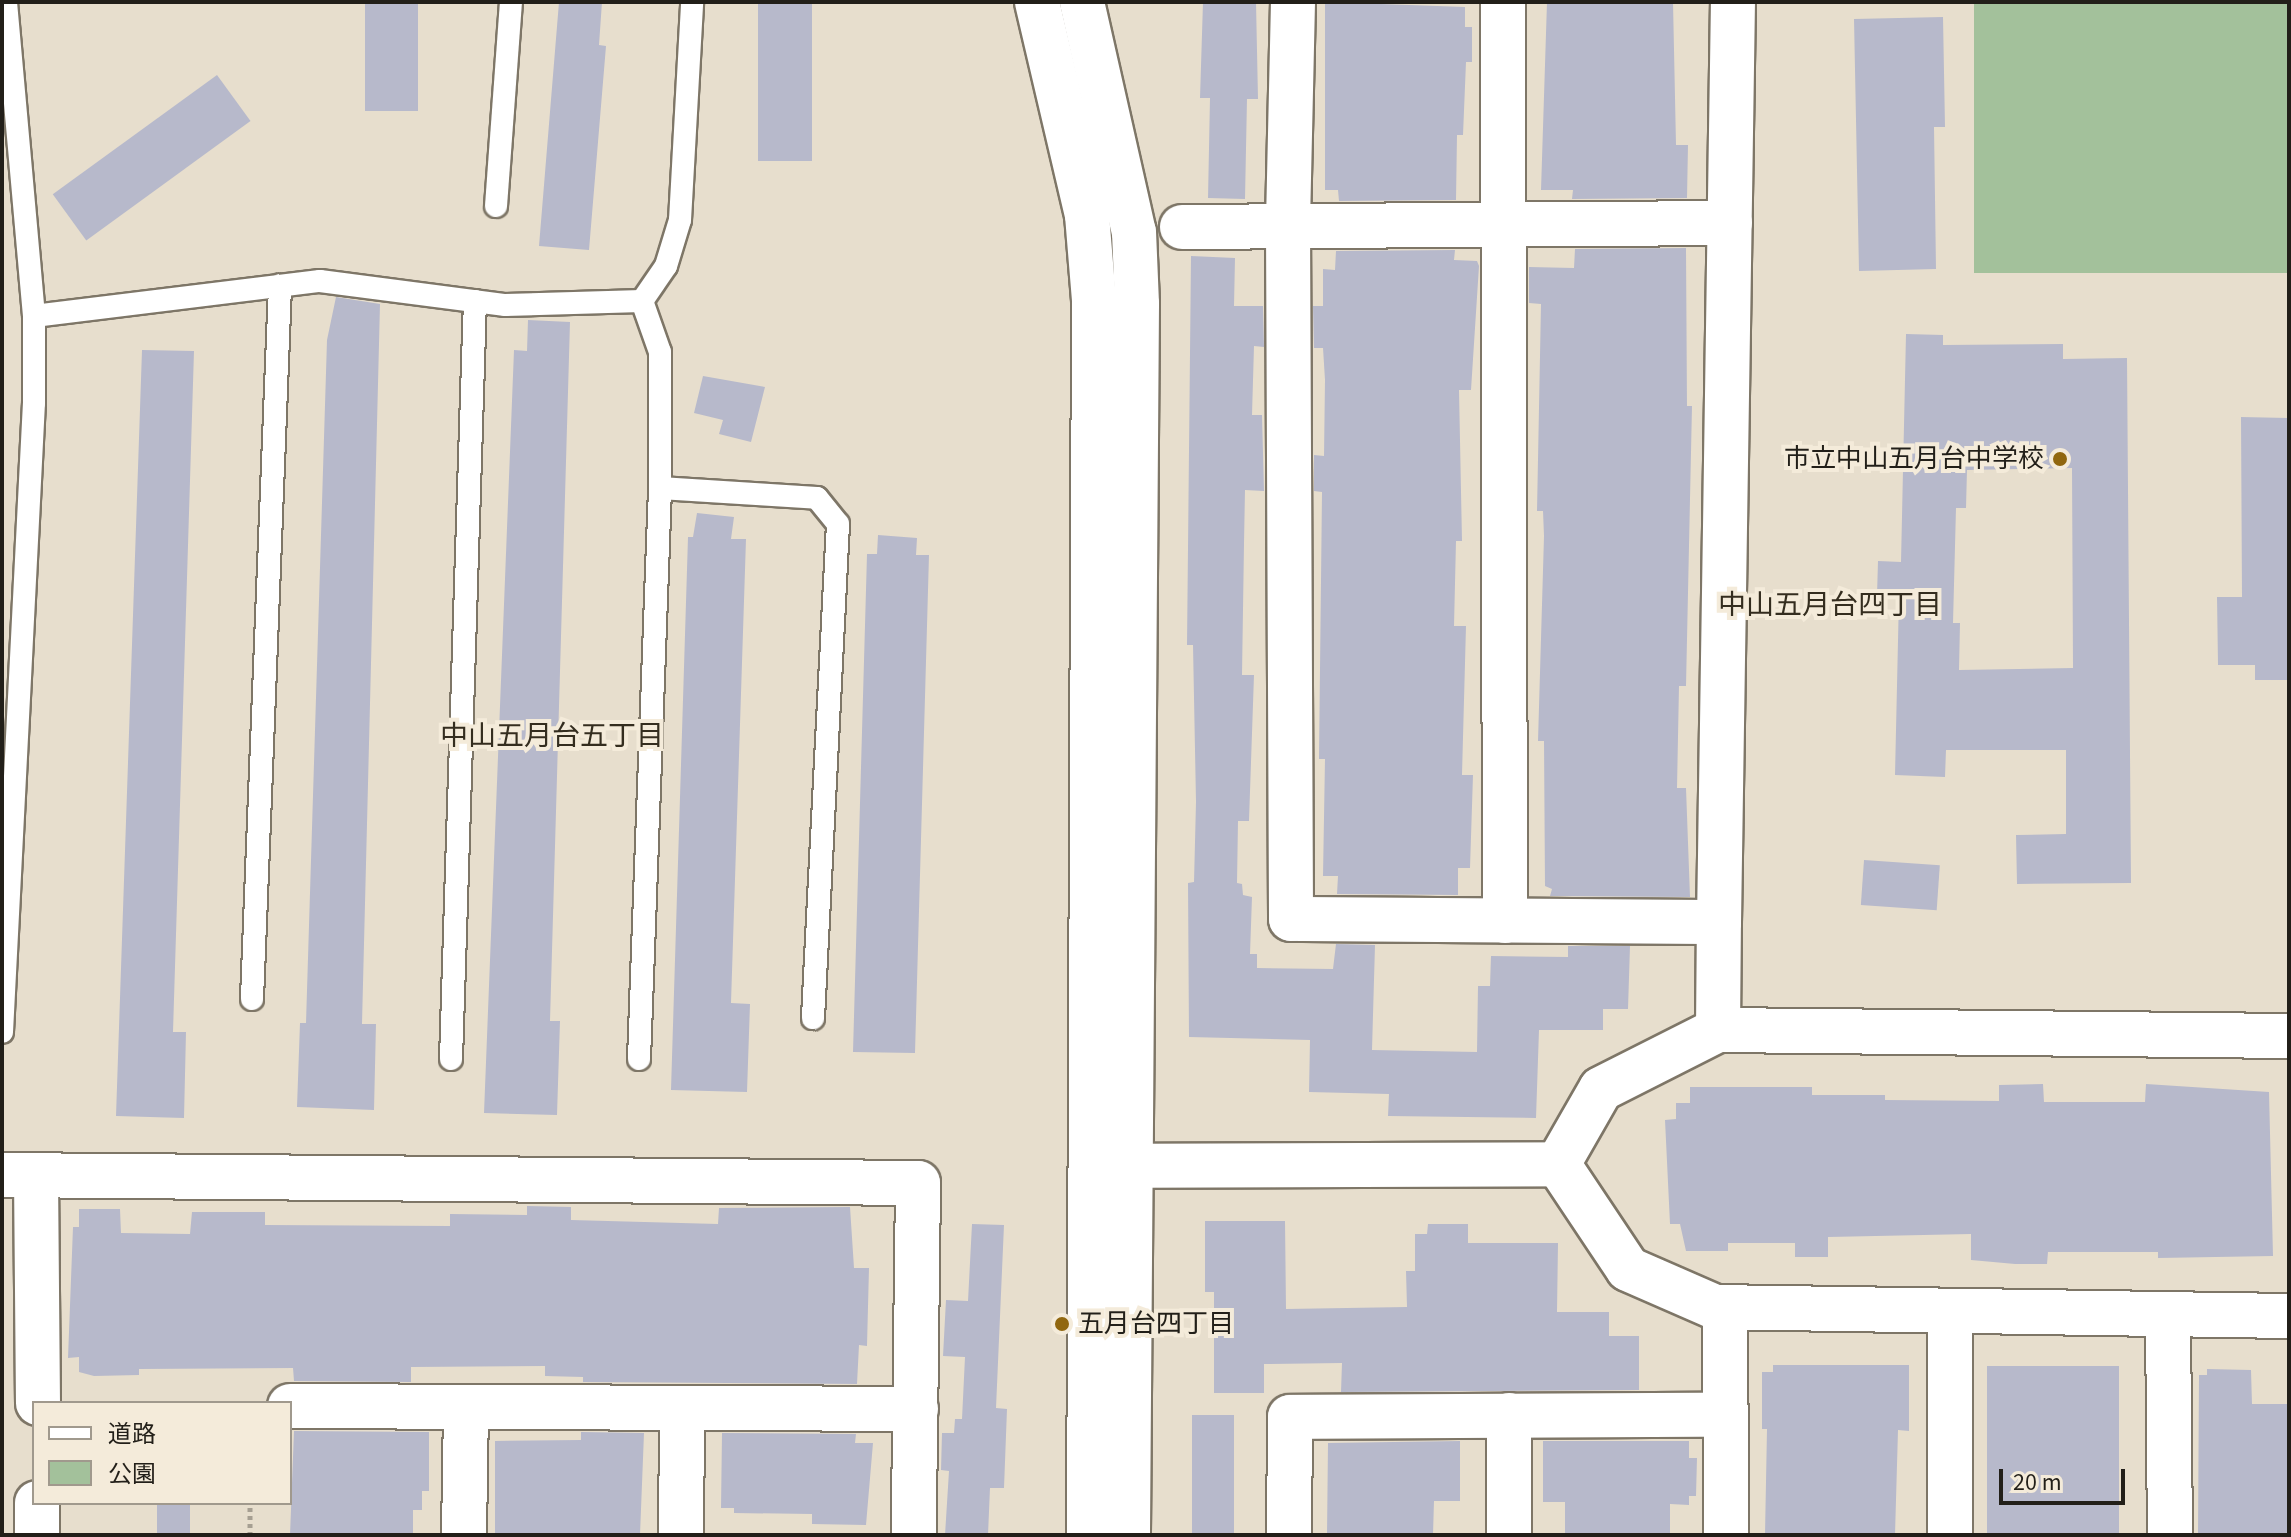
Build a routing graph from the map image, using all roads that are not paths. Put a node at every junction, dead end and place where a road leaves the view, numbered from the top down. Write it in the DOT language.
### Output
graph roads {
  1 [pos="6,2"];
  2 [pos="511,2"];
  3 [pos="692,2"];
  4 [pos="1037,2"];
  5 [pos="1082,2"];
  6 [pos="1293,2"];
  7 [pos="1503,2"];
  8 [pos="1733,2"];
  9 [pos="496,206"];
  10 [pos="1730,223"];
  11 [pos="1502,225"];
  12 [pos="1288,226"];
  13 [pos="1182,227"];
  14 [pos="280,286"];
  15 [pos="475,301"];
  16 [pos="642,301"];
  17 [pos="34,316"];
  18 [pos="660,488"];
  19 [pos="1505,921"];
  20 [pos="1719,922"];
  21 [pos="252,999"];
  22 [pos="813,1018"];
  23 [pos="1718,1030"];
  24 [pos="2,1032"];
  25 [pos="2289,1036"];
  26 [pos="451,1059"];
  27 [pos="639,1059"];
  28 [pos="1558,1164"];
  29 [pos="1110,1166"];
  30 [pos="19,1175"];
  31 [pos="1725,1307"];
  32 [pos="1950,1314"];
  33 [pos="2168,1315"];
  34 [pos="2289,1316"];
  35 [pos="38,1401"];
  36 [pos="292,1406"];
  37 [pos="466,1407"];
  38 [pos="916,1409"];
  39 [pos="682,1410"];
  40 [pos="1509,1415"];
  41 [pos="1726,1415"];
  42 [pos="37,1505"];
  43 [pos="37,1535"];
  44 [pos="464,1535"];
  45 [pos="681,1535"];
  46 [pos="914,1535"];
  47 [pos="1089,1535"];
  48 [pos="1128,1535"];
  49 [pos="1289,1535"];
  50 [pos="1509,1535"];
  51 [pos="1726,1535"];
  52 [pos="1950,1535"];
  53 [pos="2170,1535"];
  1 -- 17 [label="lane"];
  2 -- 9 [label="lane"];
  3 -- 16 [label="lane"];
  4 -- 29 [label="street"];
  5 -- 29 [label="street"];
  6 -- 12 [label="street"];
  7 -- 11 [label="street"];
  8 -- 10 [label="street"];
  10 -- 11 [label="street"];
  10 -- 20 [label="street"];
  11 -- 12 [label="street"];
  11 -- 19 [label="street"];
  12 -- 13 [label="street"];
  12 -- 19 [label="street"];
  14 -- 15 [label="lane"];
  14 -- 17 [label="lane"];
  14 -- 21 [label="lane"];
  15 -- 16 [label="lane"];
  15 -- 26 [label="lane"];
  16 -- 18 [label="lane"];
  17 -- 24 [label="lane"];
  18 -- 22 [label="lane"];
  18 -- 27 [label="lane"];
  19 -- 20 [label="street"];
  20 -- 23 [label="street"];
  23 -- 25 [label="street"];
  23 -- 28 [label="street"];
  28 -- 29 [label="street"];
  28 -- 31 [label="street"];
  29 -- 47 [label="street"];
  29 -- 48 [label="street"];
  30 -- 35 [label="street"];
  30 -- 38 [label="street"];
  31 -- 32 [label="street"];
  31 -- 41 [label="street"];
  32 -- 33 [label="street"];
  32 -- 52 [label="street"];
  33 -- 34 [label="street"];
  33 -- 53 [label="street"];
  36 -- 37 [label="street"];
  37 -- 39 [label="street"];
  37 -- 44 [label="street"];
  38 -- 39 [label="street"];
  38 -- 46 [label="street"];
  39 -- 45 [label="street"];
  40 -- 41 [label="street"];
  40 -- 49 [label="street"];
  40 -- 50 [label="street"];
  41 -- 51 [label="street"];
  42 -- 43 [label="street"];
}
